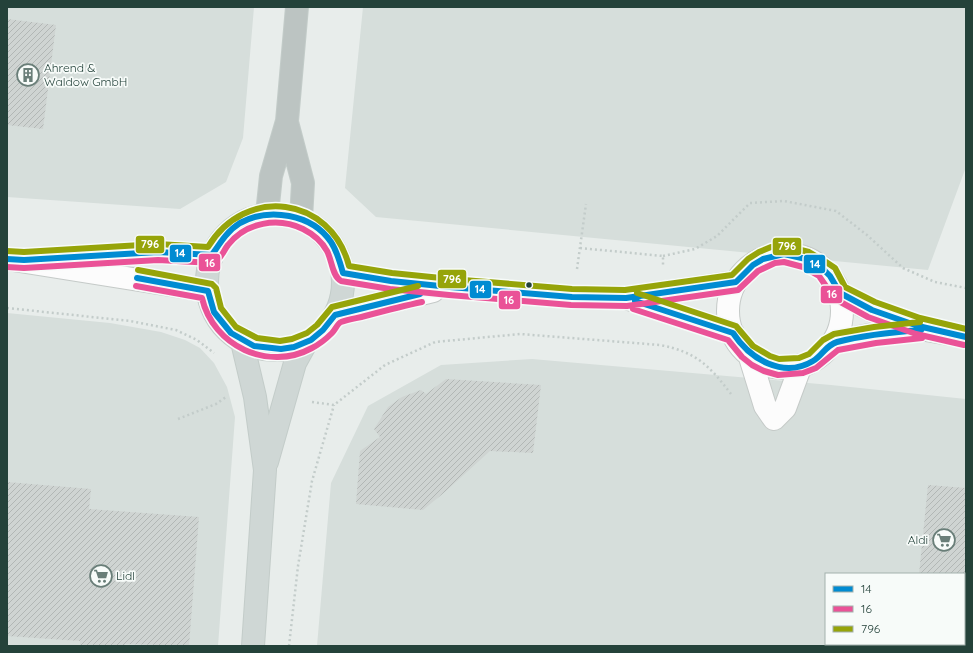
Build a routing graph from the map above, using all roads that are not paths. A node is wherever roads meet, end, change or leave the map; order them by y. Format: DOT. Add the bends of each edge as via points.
graph roads {
  1 [pos="297,7"];
  2 [pos="286,121"];
  3 [pos="267,214"];
  4 [pos="301,219"];
  5 [pos="212,255"];
  6 [pos="15,260"];
  7 [pos="343,272"];
  8 [pos="736,282"];
  9 [pos="450,287"];
  10 [pos="208,291"];
  11 [pos="840,294"];
  12 [pos="626,298"];
  13 [pos="335,315"];
  14 [pos="926,330"];
  15 [pos="733,333"];
  16 [pos="966,337"];
  17 [pos="242,342"];
  18 [pos="306,343"];
  19 [pos="832,343"];
  20 [pos="749,354"];
  21 [pos="801,366"];
  22 [pos="265,470"];
  23 [pos="253,646"];
  1 -- 2 [label="highway"];
  2 -- 3 [label="highway" via="271,176"];
  2 -- 4 [label="highway" via="303,183"];
  3 -- 4 [label="main road" via="284,214"];
  3 -- 5 [label="main road" via="253,217 229,232"];
  4 -- 7 [label="main road" via="317,228 329,240 338,255"];
  5 -- 6 [label="street" via="158,252"];
  5 -- 10 [label="main road"];
  6 -- 10 [label="street"];
  7 -- 9 [label="street" via="391,281"];
  7 -- 13 [label="main road" via="344,287"];
  8 -- 11 [label="street" via="758,260 773,255 790,254 807,258 828,273"];
  8 -- 12 [label="street"];
  8 -- 15 [label="street" via="729,302 729,323"];
  9 -- 12 [label="street" via="572,297"];
  9 -- 13 [label="street"];
  10 -- 17 [label="main road" via="214,312 226,329"];
  11 -- 14 [label="street" via="873,311"];
  11 -- 19 [label="street" via="841,320"];
  12 -- 15 [label="street"];
  13 -- 18 [label="main road" via="328,326"];
  14 -- 16 [label="street"];
  14 -- 19 [label="street" via="869,335"];
  15 -- 20 [label="street"];
  17 -- 18 [label="main road" via="263,349 285,349"];
  17 -- 22 [label="main road" via="255,397"];
  18 -- 22 [label="main road" via="295,363"];
  19 -- 21 [label="street" via="813,360"];
  20 -- 21 [label="street" via="765,364 783,368"];
  20 -- 21 [label="street" via="765,406 774,419 785,408"];
  22 -- 23 [label="main road"];
}
